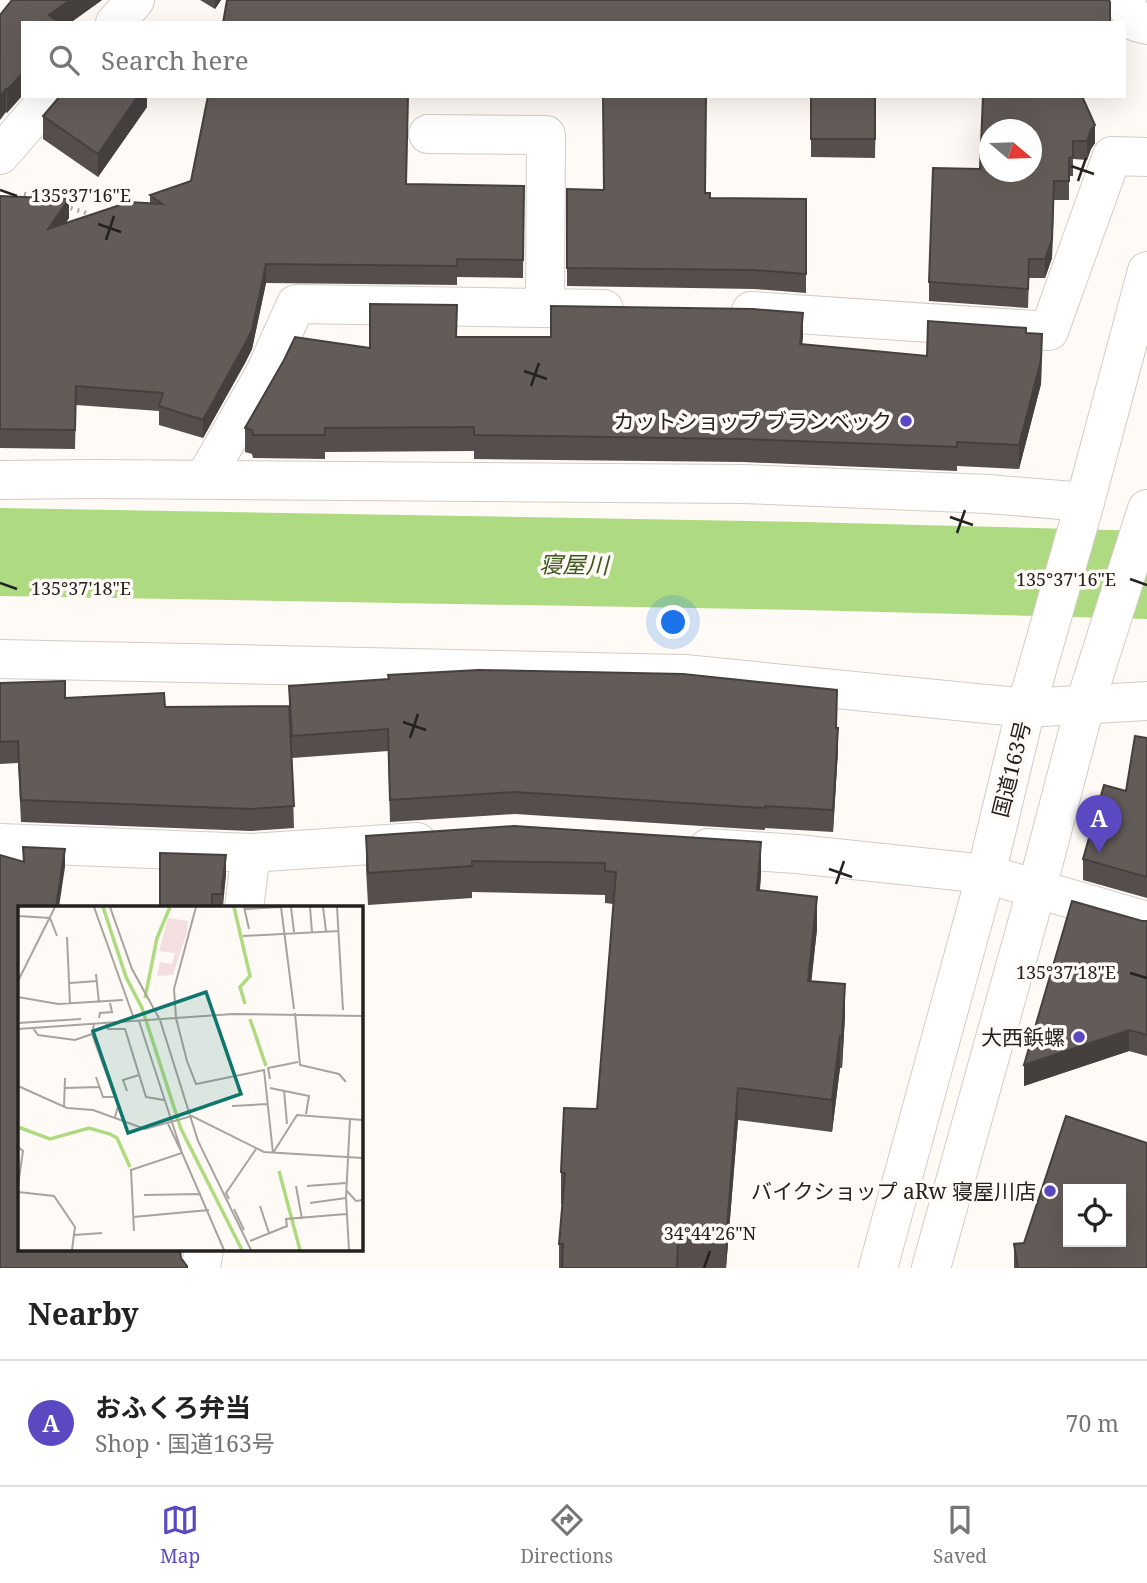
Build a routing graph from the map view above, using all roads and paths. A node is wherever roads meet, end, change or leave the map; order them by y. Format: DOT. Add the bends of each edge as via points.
graph roads {
  1 [pos="135,0"];
  2 [pos="1123,0"];
  3 [pos="118,21"];
  4 [pos="1147,25"];
  5 [pos="50,98"];
  6 [pos="428,134"];
  7 [pos="1147,157"];
  8 [pos="6,172"];
  9 [pos="49,201"];
  10 [pos="62,205"];
  11 [pos="92,220"];
  12 [pos="1147,271"];
  13 [pos="545,308"];
  14 [pos="642,310"];
  15 [pos="712,311"];
  16 [pos="0,480"];
  17 [pos="204,480"];
  18 [pos="1085,502"];
  19 [pos="1147,509"];
  20 [pos="0,659"];
  21 [pos="1087,699"];
  22 [pos="1147,701"];
  23 [pos="1026,708"];
  24 [pos="444,841"];
  25 [pos="0,843"];
  26 [pos="676,846"];
  27 [pos="251,853"];
  28 [pos="986,874"];
  29 [pos="1037,888"];
  30 [pos="244,906"];
  31 [pos="1147,920"];
  32 [pos="204,1250"];
  33 [pos="201,1268"];
  34 [pos="878,1268"];
  35 [pos="931,1268"];
  1 -- 3 [label="main road"];
  2 -- 4 [label="main road" via="1136,22"];
  5 -- 8 [label="main road"];
  6 -- 13 [label="main road" via="546,135"];
  7 -- 15 [label="main road" via="1112,156 1049,331"];
  8 -- 9 [label="path"];
  10 -- 11 [label="path" via="86,213"];
  12 -- 18 [label="main road, 国道163号"];
  13 -- 14 [label="main road"];
  13 -- 17 [label="main road" via="296,304 265,373"];
  16 -- 17 [label="main road"];
  17 -- 18 [label="main road" via="743,484"];
  18 -- 23 [label="main road, 国道163号"];
  19 -- 21 [label="main road"];
  20 -- 23 [label="main road" via="684,674"];
  21 -- 22 [label="main road"];
  21 -- 23 [label="main road"];
  21 -- 29 [label="main road"];
  23 -- 28 [label="main road, 国道163号"];
  24 -- 27 [label="main road"];
  25 -- 27 [label="main road"];
  26 -- 28 [label="main road"];
  27 -- 30 [label="main road"];
  28 -- 29 [label="main road"];
  28 -- 34 [label="main road, 国道163号"];
  29 -- 31 [label="main road"];
  29 -- 35 [label="main road"];
  32 -- 33 [label="main road"];
}
